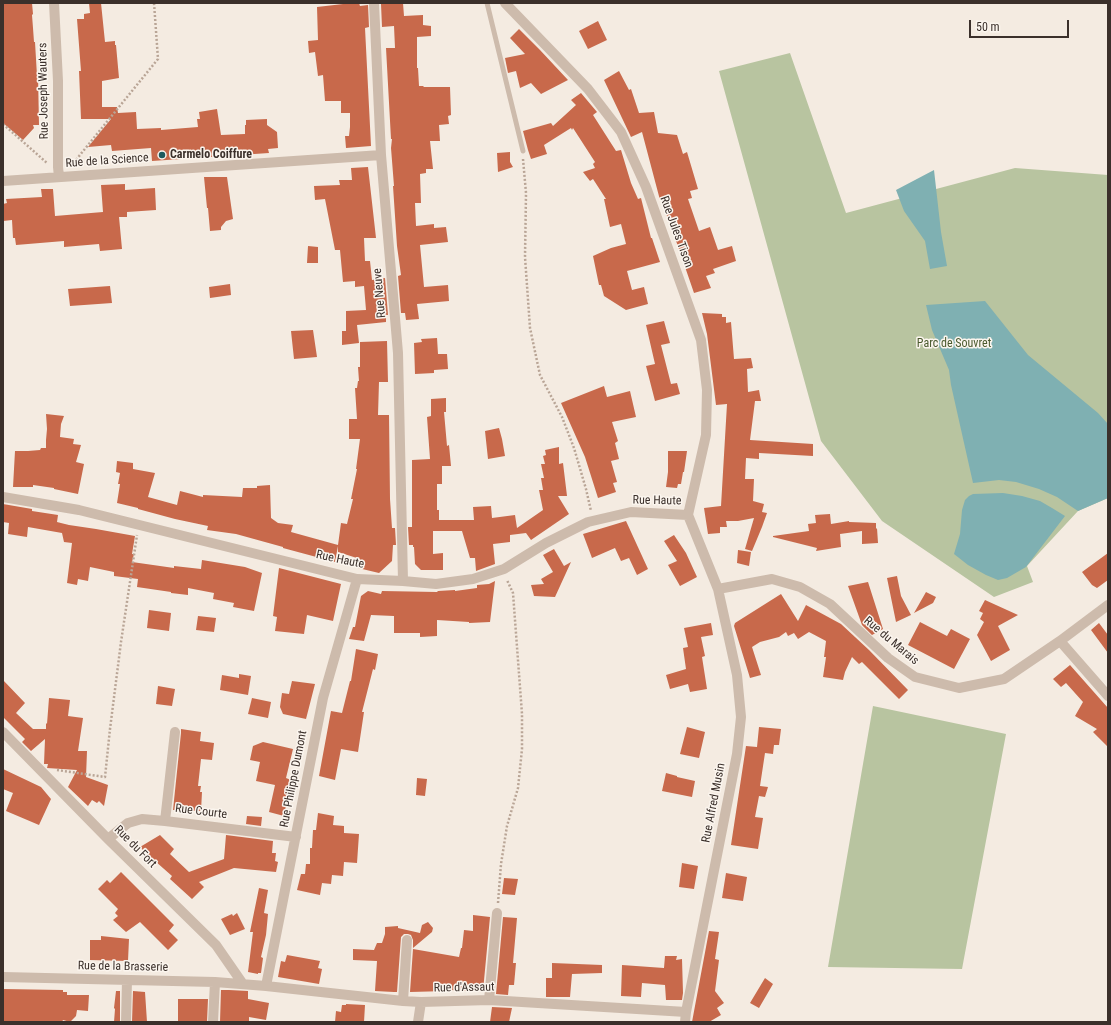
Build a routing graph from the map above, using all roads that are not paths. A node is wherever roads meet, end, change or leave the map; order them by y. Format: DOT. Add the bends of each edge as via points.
graph roads {
  1 [pos="54,3"];
  2 [pos="374,3"];
  3 [pos="487,3"];
  4 [pos="505,3"];
  5 [pos="523,151"];
  6 [pos="381,155"];
  7 [pos="58,172"];
  8 [pos="3,181"];
  9 [pos="3,497"];
  10 [pos="688,515"];
  11 [pos="357,579"];
  12 [pos="403,581"];
  13 [pos="718,589"];
  14 [pos="1108,605"];
  15 [pos="1060,641"];
  16 [pos="1108,696"];
  17 [pos="3,732"];
  18 [pos="175,732"];
  19 [pos="165,821"];
  20 [pos="296,837"];
  21 [pos="108,839"];
  22 [pos="497,913"];
  23 [pos="407,940"];
  24 [pos="3,977"];
  25 [pos="127,980"];
  26 [pos="215,982"];
  27 [pos="243,984"];
  28 [pos="266,986"];
  29 [pos="489,1000"];
  30 [pos="403,1001"];
  31 [pos="421,1002"];
  32 [pos="686,1017"];
  33 [pos="126,1022"];
  34 [pos="213,1022"];
  35 [pos="418,1022"];
  1 -- 7 [label="street, Rue Joseph Wauters" via="58,81"];
  2 -- 6 [label="street, Rue Neuve"];
  3 -- 5 [label="lane"];
  4 -- 10 [label="street, Rue Jules Tison" via="588,89 621,132 646,187 701,340 707,390 706,435"];
  6 -- 7 [label="street, Rue de la Science"];
  6 -- 12 [label="street, Rue Neuve" via="398,353"];
  7 -- 8 [label="street, Rue de la Science"];
  9 -- 11 [label="street, Rue Haute" via="79,510"];
  10 -- 12 [label="street, Rue Haute" via="631,512 588,522 546,543 504,569 473,579 436,584"];
  10 -- 13 [label="street, Rue Alfred Musin"];
  11 -- 12 [label="street, Rue Haute"];
  11 -- 20 [label="street, Rue Philippe Dumont" via="323,698"];
  13 -- 15 [label="street, Rue du Marais" via="772,580 800,587 830,604 888,658 915,677 959,688 1004,679"];
  13 -- 32 [label="street, Rue Alfred Musin" via="737,675 740,717 736,754"];
  14 -- 15 [label="street, Rue du Marais"];
  15 -- 16 [label="street"];
  17 -- 21 [label="street, Rue du Fort"];
  18 -- 19 [label="street"];
  19 -- 20 [label="street, Rue Courte"];
  19 -- 21 [label="street, Rue Courte" via="142,819 128,823"];
  20 -- 28 [label="street, Rue Philippe Dumont"];
  21 -- 27 [label="street, Rue du Fort" via="216,945"];
  22 -- 29 [label="street"];
  23 -- 30 [label="street"];
  24 -- 25 [label="street, Rue de la Brasserie"];
  25 -- 26 [label="street, Rue de la Brasserie"];
  25 -- 33 [label="street"];
  26 -- 27 [label="street, Rue de la Brasserie"];
  26 -- 34 [label="street"];
  27 -- 28 [label="street, Rue d'Assaut"];
  28 -- 30 [label="street, Rue d'Assaut"];
  29 -- 31 [label="street, Rue d'Assaut"];
  29 -- 32 [label="street, Rue d'Assaut"];
  30 -- 31 [label="street, Rue d'Assaut"];
  31 -- 35 [label="street"];
}
